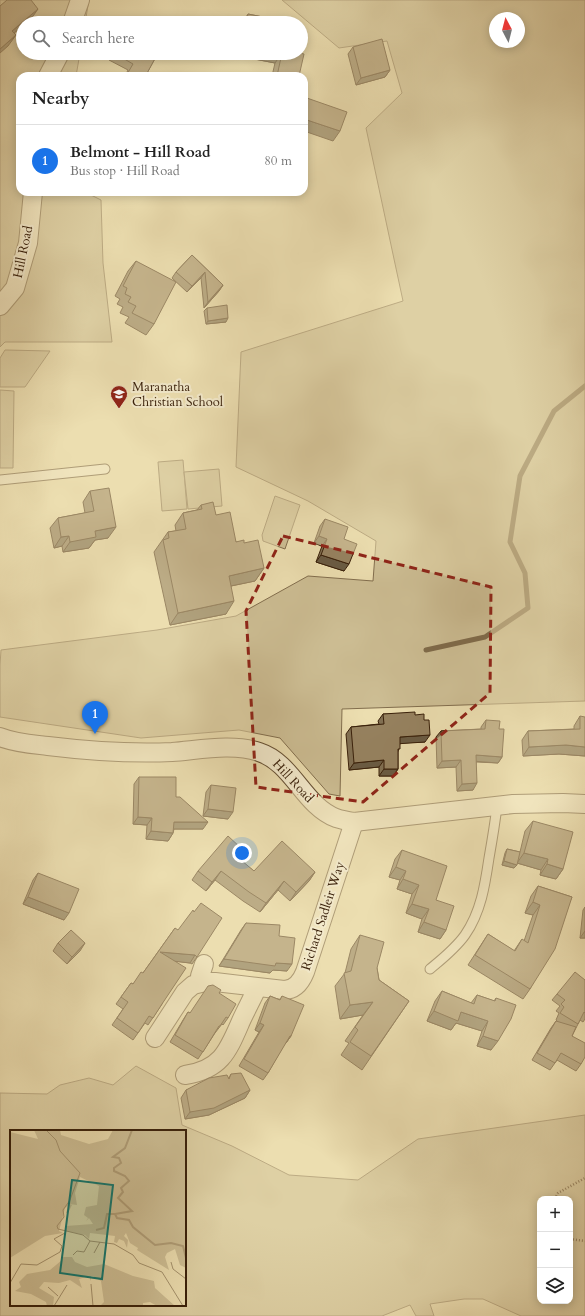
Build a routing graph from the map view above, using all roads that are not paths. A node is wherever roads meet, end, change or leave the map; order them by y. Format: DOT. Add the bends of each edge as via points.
graph roads {
  1 [pos="80,0"];
  2 [pos="74,16"];
  3 [pos="56,60"];
  4 [pos="50,72"];
  5 [pos="33,196"];
  6 [pos="0,306"];
  7 [pos="105,469"];
  8 [pos="0,480"];
  9 [pos="3,743"];
  10 [pos="585,804"];
  11 [pos="498,806"];
  12 [pos="354,822"];
  13 [pos="204,964"];
  14 [pos="430,969"];
  15 [pos="201,982"];
  16 [pos="257,988"];
  17 [pos="155,1038"];
  18 [pos="185,1074"];
  1 -- 2 [label="street"];
  3 -- 4 [label="street"];
  5 -- 6 [label="street, Hill Road" via="28,243 15,288"];
  7 -- 8 [label="lane"];
  9 -- 12 [label="street, Hill Road" via="103,752 251,749 266,754 278,762 320,809 337,818"];
  10 -- 11 [label="street, Hill Road" via="538,803"];
  11 -- 12 [label="street, Hill Road"];
  11 -- 14 [label="lane" via="479,909 464,936"];
  12 -- 16 [label="street, Richard Sadleir Way" via="303,976 288,990"];
  13 -- 15 [label="street"];
  15 -- 16 [label="street, Richard Sadleir Way"];
  15 -- 17 [label="street" via="185,992"];
  16 -- 18 [label="street" via="222,1058 203,1071"];
}
